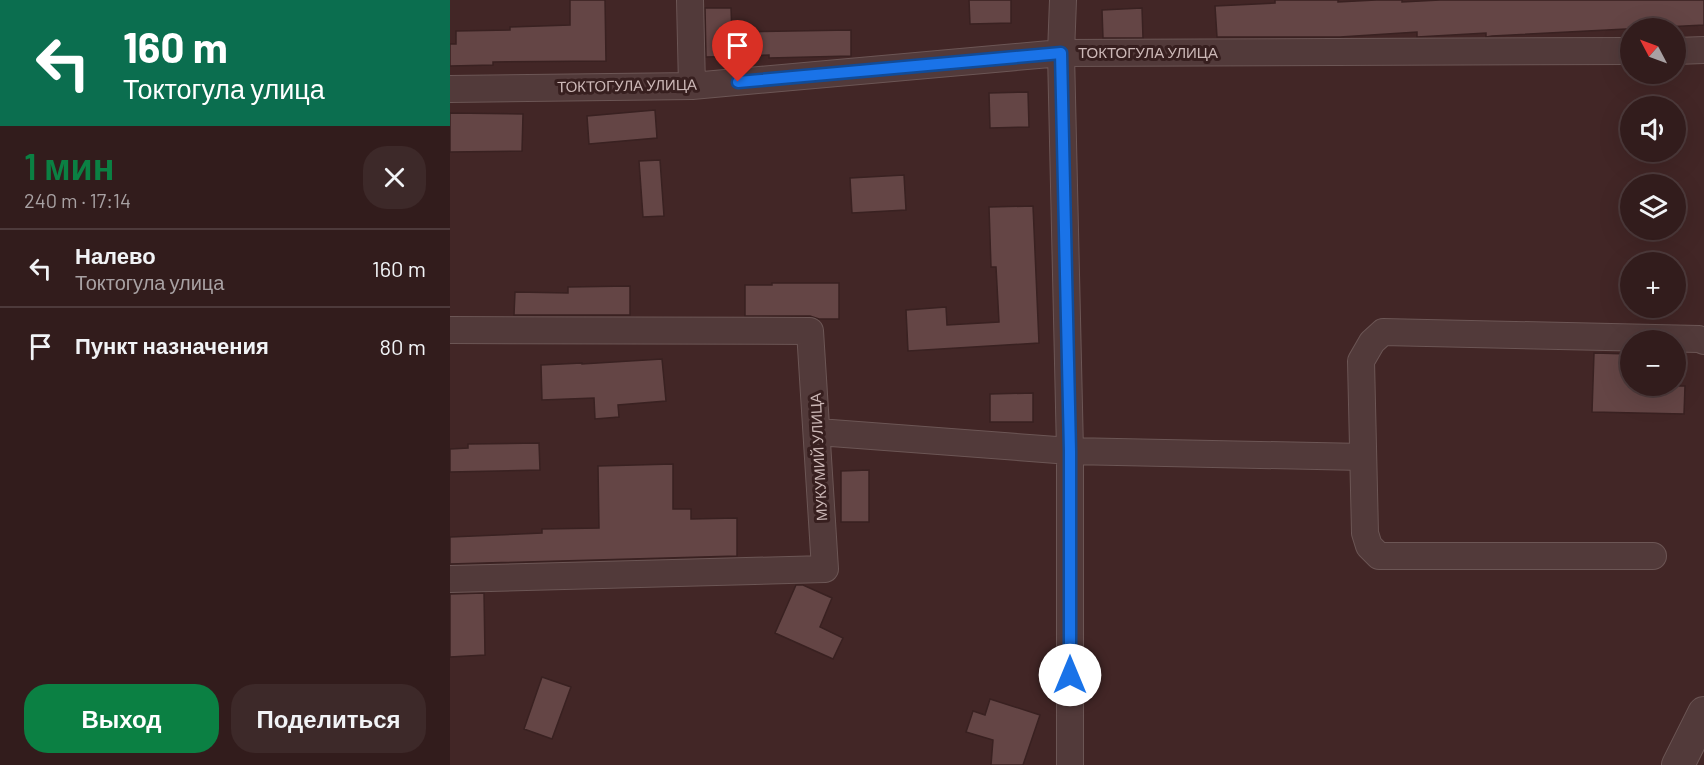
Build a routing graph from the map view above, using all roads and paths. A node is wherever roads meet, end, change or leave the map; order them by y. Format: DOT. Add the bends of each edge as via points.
graph roads {
  1 [pos="690,0"];
  2 [pos="1064,0"];
  3 [pos="1704,50"];
  4 [pos="1620,51"];
  5 [pos="1686,51"];
  6 [pos="1061,53"];
  7 [pos="692,86"];
  8 [pos="450,89"];
  9 [pos="450,330"];
  10 [pos="1704,341"];
  11 [pos="818,432"];
  12 [pos="1070,451"];
  13 [pos="1363,457"];
  14 [pos="1653,556"];
  15 [pos="450,579"];
  16 [pos="1704,713"];
  17 [pos="1070,765"];
  18 [pos="1678,765"];
  1 -- 7 [label="street"];
  2 -- 6 [label="street"];
  3 -- 5 [label="street"];
  4 -- 6 [label="street, ТОКТОГУЛА УЛИЦА"];
  6 -- 7 [label="street, ТОКТОГУЛА УЛИЦА"];
  6 -- 12 [label="street"];
  7 -- 8 [label="street, ТОКТОГУЛА УЛИЦА"];
  9 -- 11 [label="street, МУКУМИЙ УЛИЦА" via="810,331"];
  10 -- 13 [label="street" via="1383,332 1361,361"];
  11 -- 12 [label="street"];
  11 -- 15 [label="street, МУКУМИЙ УЛИЦА" via="825,569"];
  12 -- 13 [label="street"];
  12 -- 17 [label="street"];
  13 -- 14 [label="street" via="1365,533 1369,546 1379,556"];
  16 -- 18 [label="street"];
}
